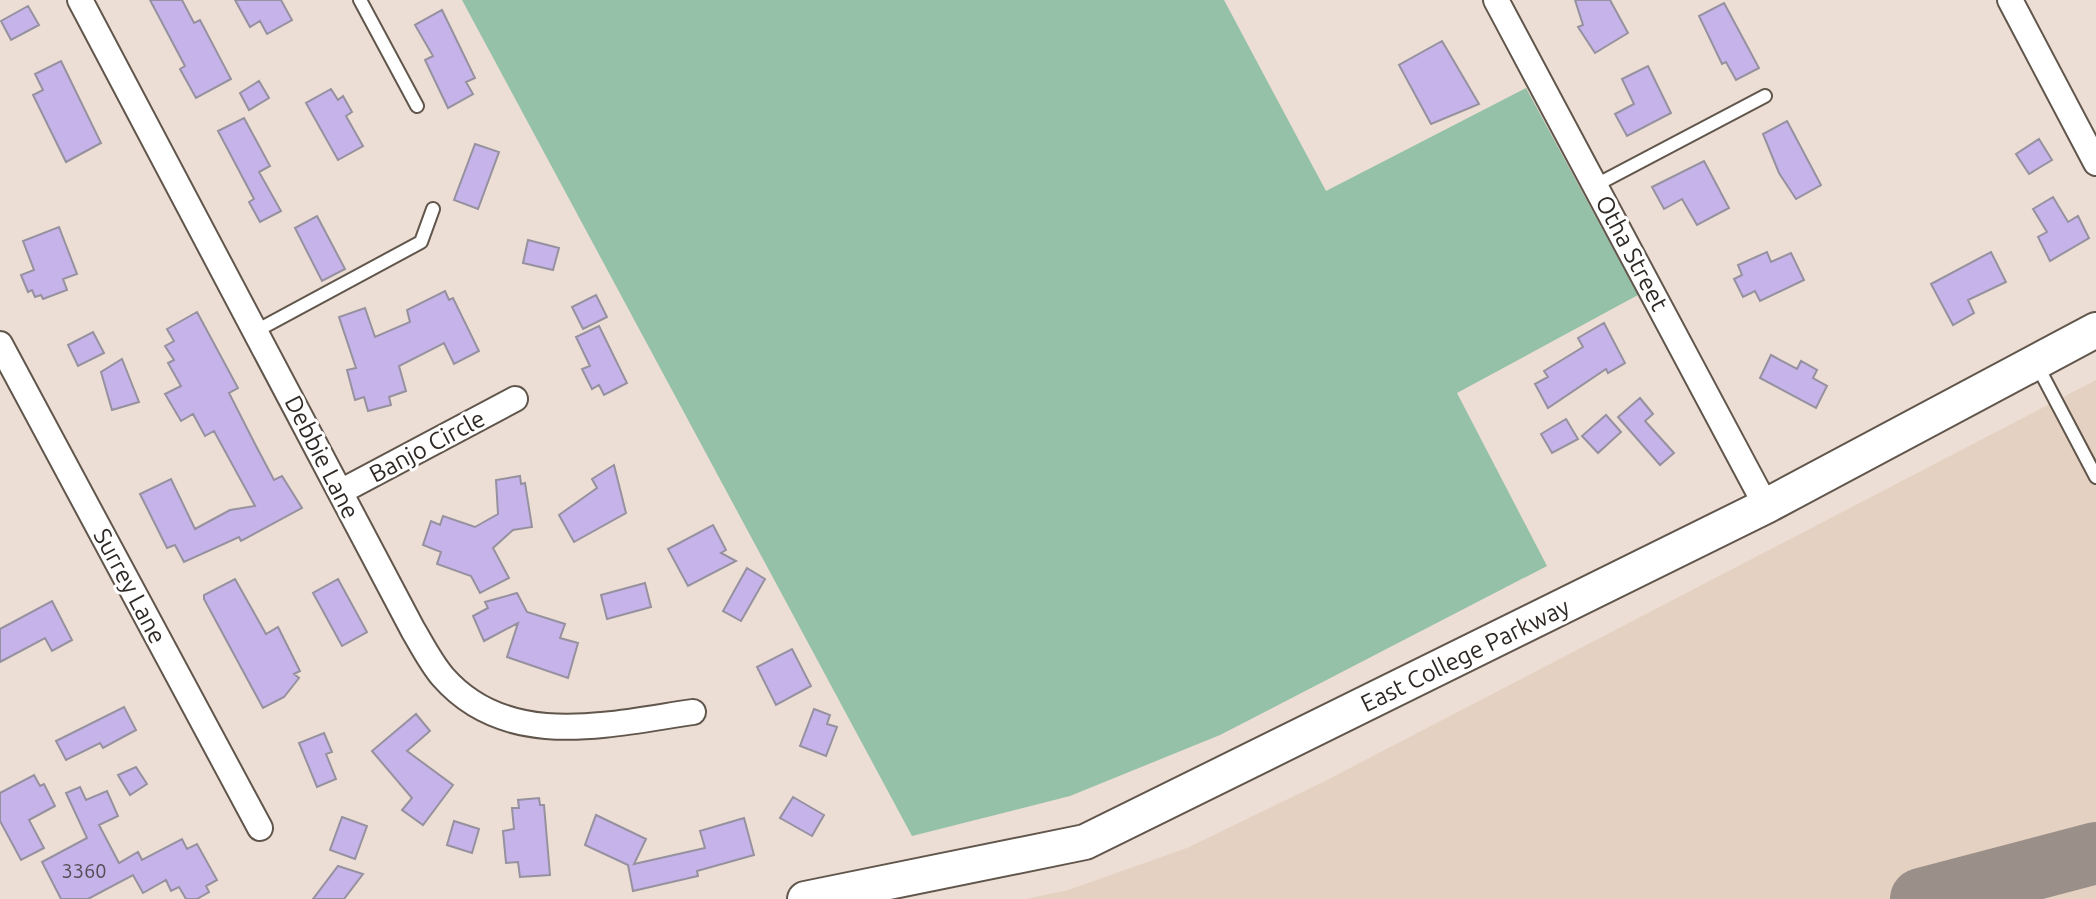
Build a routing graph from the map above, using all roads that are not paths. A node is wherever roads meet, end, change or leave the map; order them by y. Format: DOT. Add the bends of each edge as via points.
graph roads {
  1 [pos="80,0"];
  2 [pos="360,0"];
  3 [pos="1496,0"];
  4 [pos="2010,0"];
  5 [pos="1765,96"];
  6 [pos="417,106"];
  7 [pos="2096,163"];
  8 [pos="1596,185"];
  9 [pos="433,209"];
  10 [pos="2096,330"];
  11 [pos="256,331"];
  12 [pos="0,344"];
  13 [pos="2035,362"];
  14 [pos="515,399"];
  15 [pos="2096,477"];
  16 [pos="340,492"];
  17 [pos="1766,506"];
  18 [pos="693,712"];
  19 [pos="260,828"];
  20 [pos="805,899"];
  1 -- 11 [label="street, Debbie Lane"];
  2 -- 6 [label="lane"];
  3 -- 8 [label="street, Otha Street"];
  4 -- 7 [label="street"];
  5 -- 8 [label="lane"];
  8 -- 17 [label="street, Otha Street"];
  9 -- 11 [label="lane" via="421,242"];
  10 -- 13 [label="main road, East College Parkway"];
  11 -- 16 [label="street, Debbie Lane"];
  12 -- 19 [label="street, Surrey Lane"];
  13 -- 15 [label="lane"];
  13 -- 17 [label="main road, East College Parkway"];
  14 -- 16 [label="street, Banjo Circle"];
  16 -- 18 [label="street, Debbie Lane" via="413,630 442,676 468,699 506,720 555,729"];
  17 -- 20 [label="main road, East College Parkway" via="1085,842"];
}
